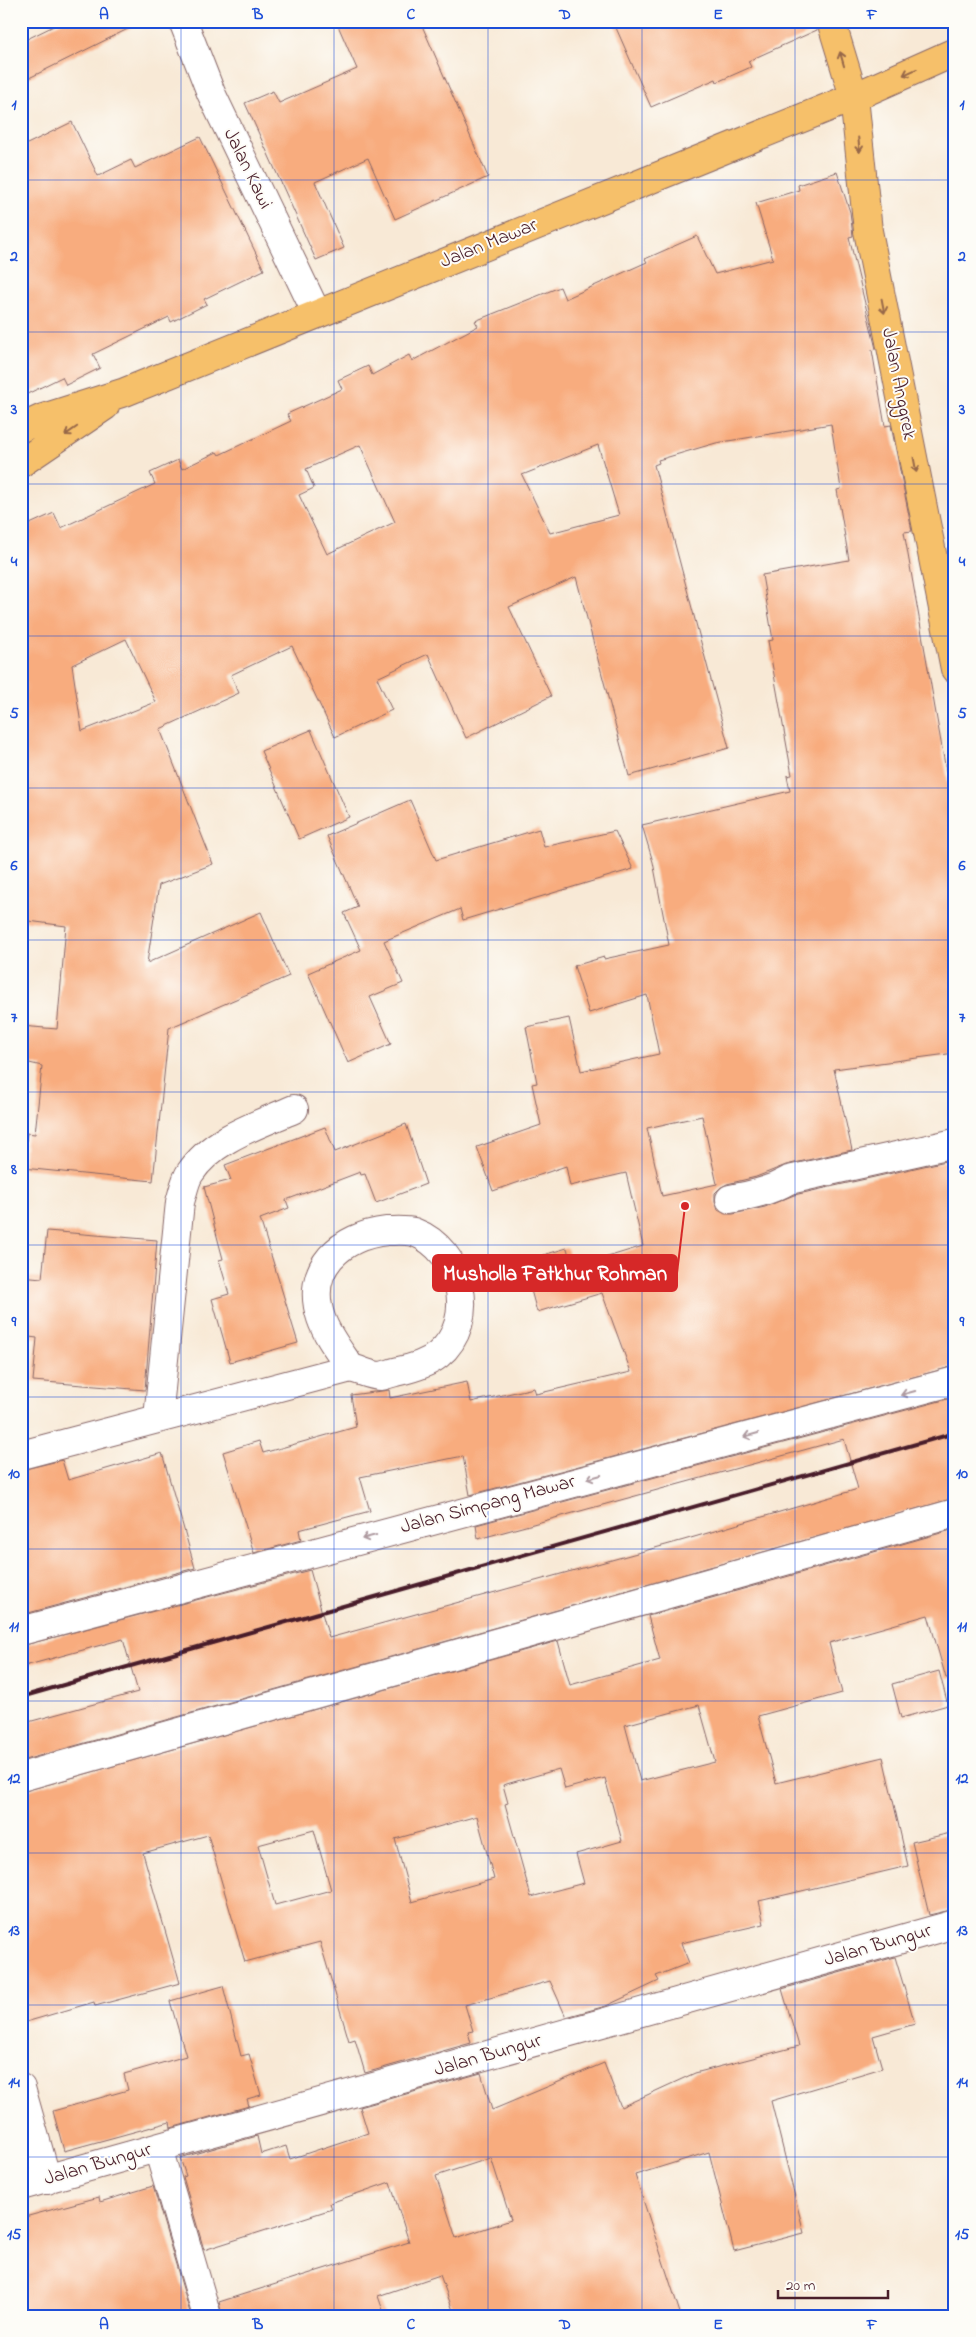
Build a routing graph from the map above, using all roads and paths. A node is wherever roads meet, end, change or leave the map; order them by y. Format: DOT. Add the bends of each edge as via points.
graph roads {
  1 [pos="183,21"];
  2 [pos="831,21"];
  3 [pos="955,52"];
  4 [pos="854,97"];
  5 [pos="317,314"];
  6 [pos="125,392"];
  7 [pos="21,428"];
  8 [pos="21,463"];
  9 [pos="955,669"];
  10 [pos="294,1109"];
  11 [pos="955,1143"];
  12 [pos="730,1199"];
  13 [pos="351,1368"];
  14 [pos="955,1381"];
  15 [pos="158,1418"];
  16 [pos="21,1455"];
  17 [pos="955,1513"];
  18 [pos="21,1630"];
  19 [pos="21,1777"];
  20 [pos="955,1924"];
  21 [pos="21,2088"];
  22 [pos="158,2148"];
  23 [pos="34,2183"];
  24 [pos="207,2316"];
  1 -- 5 [label="street, Jalan Kawi" via="211,93"];
  4 -- 2 [label="main road, Jalan Anggrek, one-way"];
  3 -- 4 [label="main road, Jalan Mawar, one-way"];
  4 -- 5 [label="main road, Jalan Mawar"];
  4 -- 9 [label="main road, Jalan Anggrek, one-way" via="868,231"];
  5 -- 6 [label="main road, Jalan Mawar"];
  6 -- 7 [label="main road, Jalan Mawar"];
  6 -- 8 [label="main road, Jalan Mawar, one-way"];
  10 -- 15 [label="street" via="228,1138 205,1155 189,1174 180,1202"];
  11 -- 12 [label="street" via="789,1180 776,1188"];
  13 -- 13 [label="street" via="320,1317 318,1292 321,1268 347,1243 370,1233 413,1232 436,1245 451,1263 460,1283 461,1317 453,1339 438,1356 418,1366 380,1376"];
  13 -- 15 [label="street"];
  14 -- 18 [label="street, Jalan Simpang Mawar, one-way"];
  15 -- 16 [label="street"];
  17 -- 19 [label="street"];
  20 -- 22 [label="street, Jalan Bungur"];
  21 -- 23 [label="street"];
  22 -- 23 [label="street, Jalan Bungur"];
  22 -- 24 [label="street"];
}
